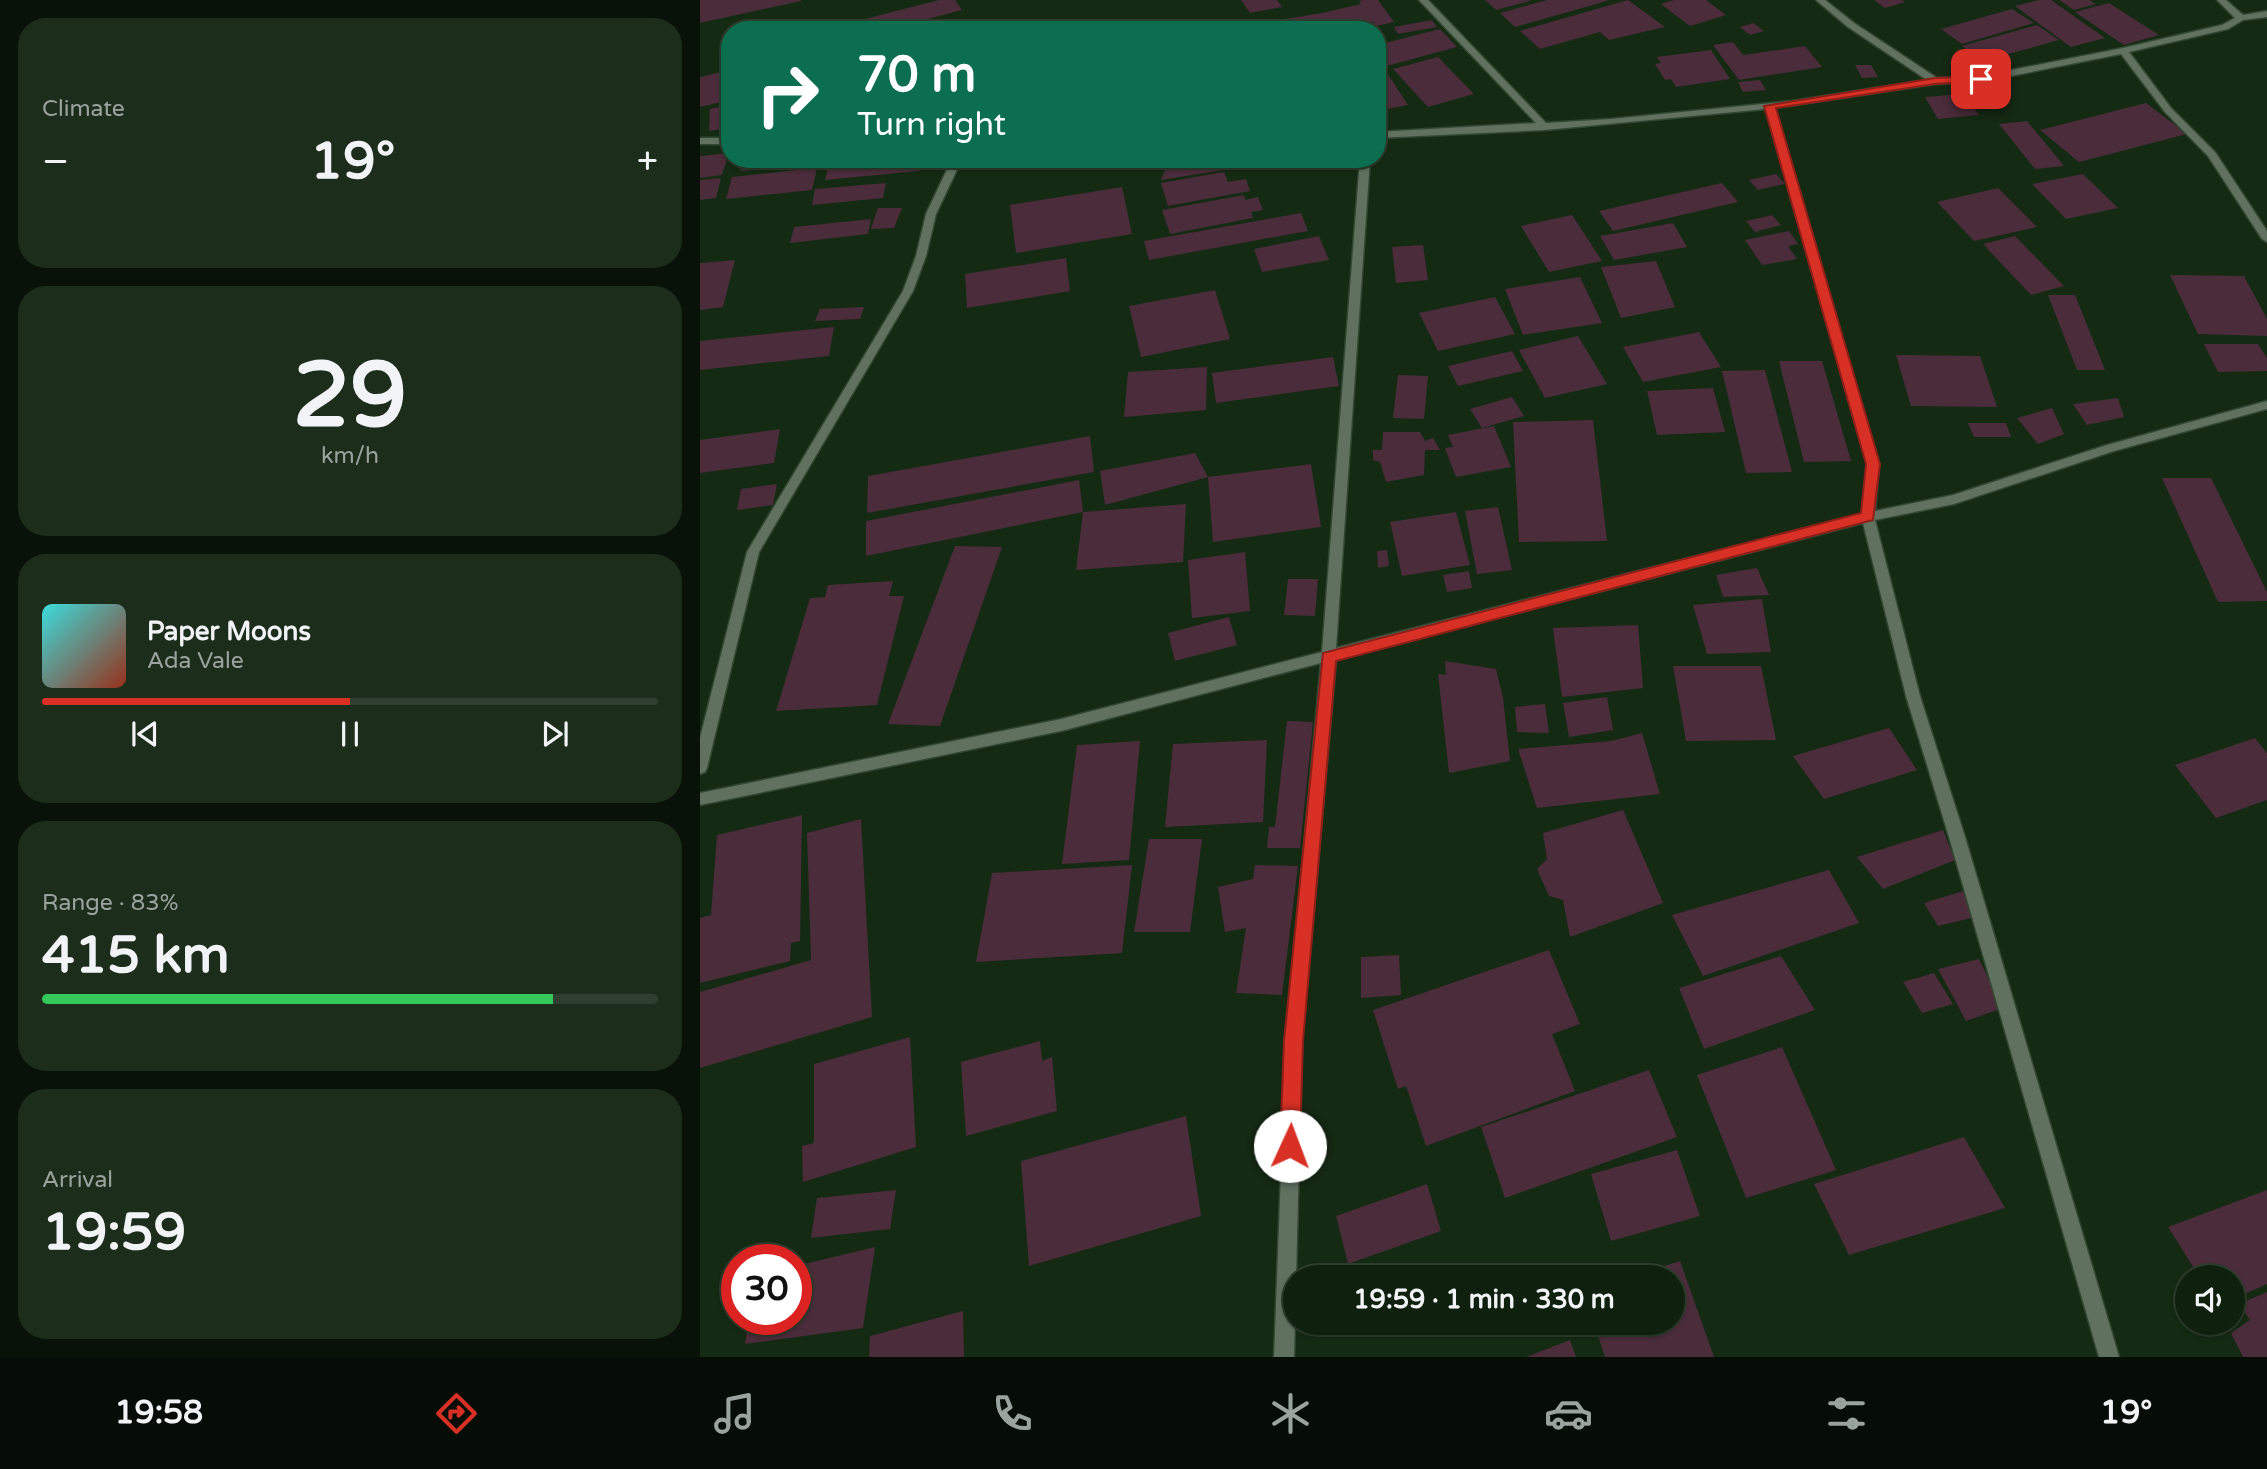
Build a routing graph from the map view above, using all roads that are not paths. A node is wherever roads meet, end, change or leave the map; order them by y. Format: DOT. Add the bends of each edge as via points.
graph roads {
  1 [pos="1423,0"];
  2 [pos="1820,0"];
  3 [pos="2221,0"];
  4 [pos="2267,14"];
  5 [pos="2241,18"];
  6 [pos="2123,51"];
  7 [pos="1935,81"];
  8 [pos="1770,106"];
  9 [pos="1545,127"];
  10 [pos="1386,135"];
  11 [pos="700,141"];
  12 [pos="721,141"];
  13 [pos="953,168"];
  14 [pos="1364,168"];
  15 [pos="2267,239"];
  16 [pos="2267,405"];
  17 [pos="1868,517"];
  18 [pos="1329,657"];
  19 [pos="700,768"];
  20 [pos="700,799"];
  21 [pos="1284,1357"];
  22 [pos="2109,1357"];
  1 -- 9 [label="street"];
  2 -- 7 [label="street"];
  3 -- 5 [label="street"];
  4 -- 5 [label="street"];
  5 -- 6 [label="street" via="2225,27"];
  6 -- 7 [label="street" via="1981,79"];
  6 -- 15 [label="street" via="2168,110 2212,154"];
  7 -- 8 [label="street"];
  8 -- 9 [label="street"];
  8 -- 17 [label="street" via="1873,464"];
  9 -- 10 [label="street"];
  11 -- 12 [label="street"];
  13 -- 19 [label="street" via="932,214 908,290 753,552"];
  14 -- 18 [label="street"];
  16 -- 17 [label="street" via="2111,448 1954,499"];
  17 -- 18 [label="street"];
  17 -- 22 [label="street" via="1913,696"];
  18 -- 20 [label="street" via="1061,725"];
  18 -- 21 [label="street" via="1293,1041"];
}
